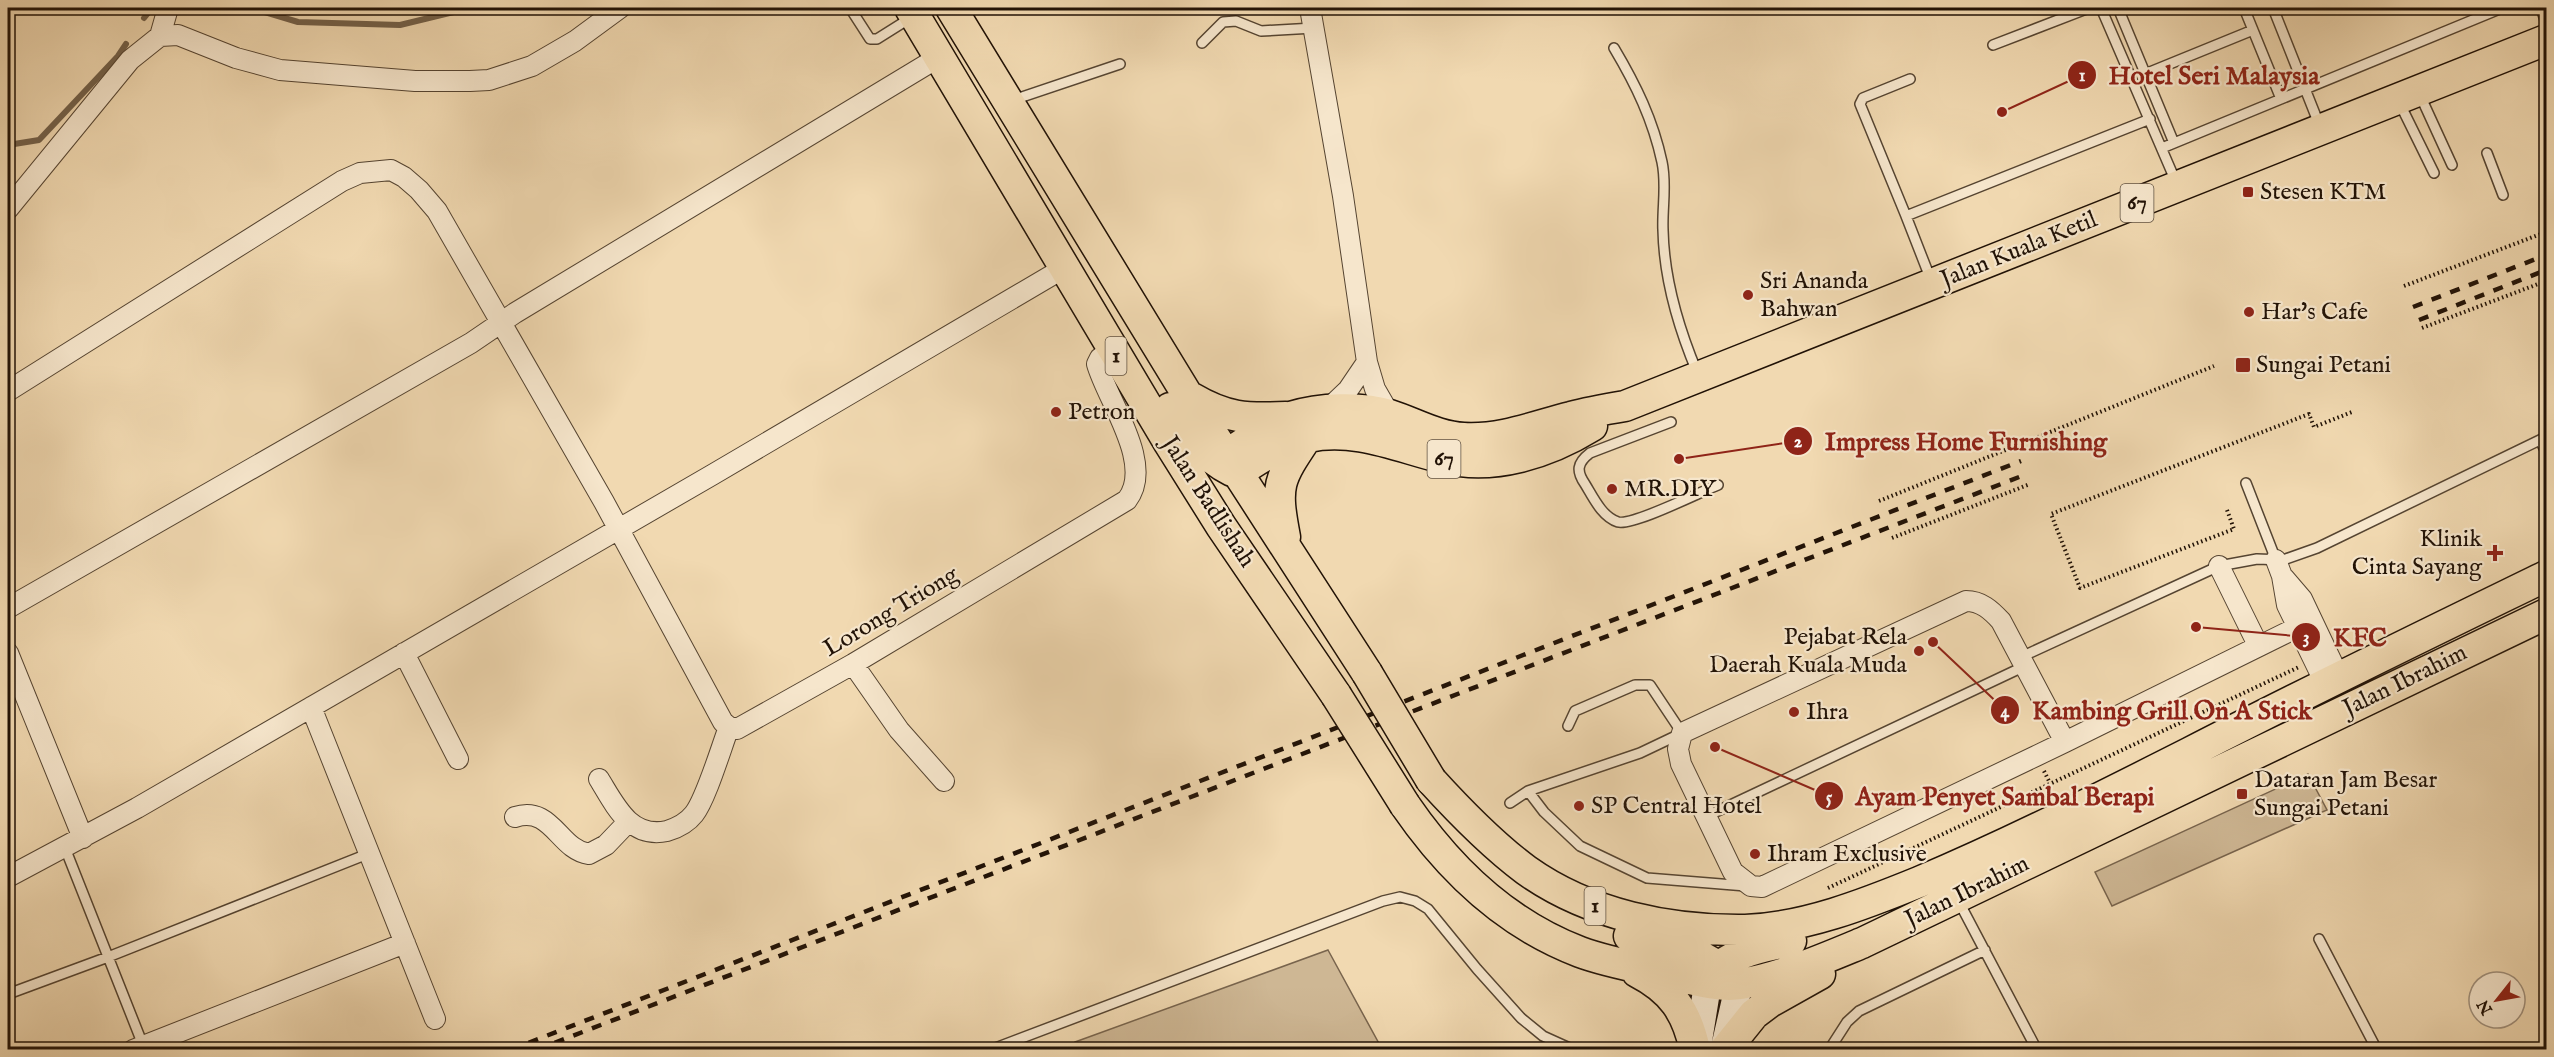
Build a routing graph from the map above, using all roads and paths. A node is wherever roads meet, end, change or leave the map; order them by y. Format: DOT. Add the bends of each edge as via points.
graph roads {
  1 [pos="168,8"];
  2 [pos="620,8"];
  3 [pos="850,8"];
  4 [pos="951,8"];
  5 [pos="1310,8"];
  6 [pos="2089,8"];
  7 [pos="2101,8"];
  8 [pos="2118,8"];
  9 [pos="2244,8"];
  10 [pos="2273,8"];
  11 [pos="2502,8"];
  12 [pos="2541,8"];
  13 [pos="912,11"];
  14 [pos="2547,23"];
  15 [pos="1314,28"];
  16 [pos="2253,30"];
  17 [pos="160,36"];
  18 [pos="2547,40"];
  19 [pos="1202,42"];
  20 [pos="1993,45"];
  21 [pos="1614,48"];
  22 [pos="939,57"];
  23 [pos="1120,64"];
  24 [pos="2145,74"];
  25 [pos="1910,79"];
  26 [pos="2306,89"];
  27 [pos="2408,95"];
  28 [pos="2281,99"];
  29 [pos="1008,101"];
  30 [pos="2150,119"];
  31 [pos="2321,129"];
  32 [pos="2174,143"];
  33 [pos="2162,148"];
  34 [pos="2487,153"];
  35 [pos="2452,165"];
  36 [pos="2434,172"];
  37 [pos="2178,187"];
  38 [pos="2503,195"];
  39 [pos="8,209"];
  40 [pos="1906,216"];
  41 [pos="2547,232"];
  42 [pos="1064,268"];
  43 [pos="2547,281"];
  44 [pos="1933,285"];
  45 [pos="2404,286"];
  46 [pos="1086,306"];
  47 [pos="501,322"];
  48 [pos="2422,328"];
  49 [pos="1112,350"];
  50 [pos="1366,362"];
  51 [pos="2214,366"];
  52 [pos="1699,377"];
  53 [pos="8,391"];
  54 [pos="1188,396"];
  55 [pos="1625,406"];
  56 [pos="1327,410"];
  57 [pos="2352,412"];
  58 [pos="1390,415"];
  59 [pos="1671,422"];
  60 [pos="1298,427"];
  61 [pos="2543,438"];
  62 [pos="1584,443"];
  63 [pos="2547,452"];
  64 [pos="1230,464"];
  65 [pos="2246,483"];
  66 [pos="1718,484"];
  67 [pos="2030,484"];
  68 [pos="1879,501"];
  69 [pos="2227,510"];
  70 [pos="618,529"];
  71 [pos="1892,538"];
  72 [pos="1287,551"];
  73 [pos="2219,566"];
  74 [pos="2279,568"];
  75 [pos="2547,576"];
  76 [pos="8,608"];
  77 [pos="2547,614"];
  78 [pos="2298,627"];
  79 [pos="2258,645"];
  80 [pos="8,653"];
  81 [pos="404,653"];
  82 [pos="2023,662"];
  83 [pos="852,664"];
  84 [pos="2326,673"];
  85 [pos="1333,689"];
  86 [pos="311,707"];
  87 [pos="1568,726"];
  88 [pos="729,727"];
  89 [pos="1682,734"];
  90 [pos="2065,742"];
  91 [pos="458,759"];
  92 [pos="599,779"];
  93 [pos="1431,780"];
  94 [pos="944,781"];
  95 [pos="1528,791"];
  96 [pos="1510,803"];
  97 [pos="1405,805"];
  98 [pos="515,817"];
  99 [pos="1705,817"];
  100 [pos="628,822"];
  101 [pos="83,838"];
  102 [pos="65,848"];
  103 [pos="370,853"];
  104 [pos="1527,870"];
  105 [pos="8,877"];
  106 [pos="1751,886"];
  107 [pos="1825,890"];
  108 [pos="1886,895"];
  109 [pos="1957,897"];
  110 [pos="2319,939"];
  111 [pos="405,943"];
  112 [pos="1862,943"];
  113 [pos="1985,950"];
  114 [pos="108,957"];
  115 [pos="1623,964"];
  116 [pos="1722,978"];
  117 [pos="8,994"];
  118 [pos="435,1019"];
  119 [pos="138,1048"];
  120 [pos="995,1048"];
  121 [pos="1574,1050"];
  122 [pos="1696,1050"];
  123 [pos="1724,1050"];
  124 [pos="1829,1050"];
  125 [pos="2037,1050"];
  126 [pos="2377,1050"];
  1 -- 17 [label="street"];
  2 -- 17 [label="street" via="532,66 489,80 415,81 280,70 178,35"];
  3 -- 13 [label="lane" via="870,39 876,39"];
  4 -- 29 [label="main road, Jalan Badlishah / 1"];
  5 -- 15 [label="street"];
  6 -- 20 [label="lane"];
  7 -- 30 [label="lane"];
  8 -- 24 [label="lane"];
  9 -- 16 [label="lane"];
  10 -- 26 [label="lane"];
  11 -- 26 [label="lane"];
  12 -- 14 [label="lane"];
  13 -- 22 [label="main road, Jalan Badlishah / 1"];
  15 -- 19 [label="lane" via="1261,31 1236,21 1223,22"];
  15 -- 50 [label="street"];
  16 -- 24 [label="lane"];
  16 -- 28 [label="lane"];
  17 -- 39 [label="street" via="130,60"];
  18 -- 27 [label="main road, Jalan Kuala Ketil / 67"];
  21 -- 52 [label="lane" via="1636,85 1653,126 1665,193 1666,258 1686,345"];
  22 -- 42 [label="main road, Jalan Badlishah / 1"];
  22 -- 47 [label="street"];
  23 -- 29 [label="lane"];
  24 -- 32 [label="lane"];
  25 -- 40 [label="lane" via="1863,98 1860,104"];
  26 -- 28 [label="lane"];
  26 -- 31 [label="lane"];
  27 -- 31 [label="main road, Jalan Kuala Ketil / 67"];
  27 -- 35 [label="lane"];
  27 -- 36 [label="lane"];
  28 -- 32 [label="lane"];
  29 -- 54 [label="main road, Jalan Badlishah / 1"];
  30 -- 33 [label="lane"];
  30 -- 40 [label="lane"];
  31 -- 37 [label="main road, Jalan Kuala Ketil / 67"];
  32 -- 33 [label="lane"];
  33 -- 37 [label="lane"];
  34 -- 38 [label="lane"];
  37 -- 44 [label="main road, Jalan Kuala Ketil / 67"];
  40 -- 44 [label="lane"];
  41 -- 45 [label="path"];
  42 -- 46 [label="main road, Jalan Badlishah / 1"];
  42 -- 70 [label="street"];
  43 -- 48 [label="path"];
  44 -- 52 [label="main road, Jalan Kuala Ketil / 67"];
  46 -- 49 [label="main road, Jalan Badlishah / 1"];
  46 -- 64 [label="main road" via="1107,317 1119,331 1190,438 1211,460"];
  47 -- 53 [label="street" via="431,204 404,177 391,170 376,170 342,181"];
  47 -- 70 [label="street"];
  47 -- 76 [label="street" via="471,343"];
  49 -- 83 [label="street, Lorong Triong" via="1097,364 1124,428 1137,472 1127,500"];
  49 -- 85 [label="main road, Jalan Badlishah / 1" via="1221,526"];
  50 -- 56 [label="street" via="1348,390"];
  50 -- 58 [label="street"];
  51 -- 68 [label="path"];
  52 -- 55 [label="main road, Jalan Kuala Ketil / 67"];
  54 -- 60 [label="main road" via="1212,410 1241,419"];
  54 -- 64 [label="main road, Jalan Badlishah / 1"];
  55 -- 58 [label="main road, Jalan Kuala Ketil / 67" via="1489,438 1437,433"];
  55 -- 62 [label="main road, Jalan Kuala Ketil / 67"];
  56 -- 58 [label="main road, Jalan Kuala Ketil / 67"];
  56 -- 60 [label="main road, Jalan Kuala Ketil / 67"];
  57 -- 69 [label="path" via="2314,427 2309,414 2051,514 2080,588 2234,529"];
  59 -- 62 [label="lane"];
  60 -- 62 [label="main road, Jalan Kuala Ketil / 67" via="1377,439 1444,459 1491,463"];
  60 -- 64 [label="main road, Jalan Kuala Ketil / 67" via="1284,445"];
  60 -- 72 [label="main road" via="1279,489"];
  61 -- 63 [label="lane"];
  61 -- 74 [label="lane" via="2317,548 2283,560"];
  62 -- 66 [label="lane" via="1579,476 1604,514 1619,522 1637,519"];
  64 -- 72 [label="main road, Jalan Badlishah / 1"];
  64 -- 85 [label="main road" via="1225,482 1230,501 1321,646 1330,666"];
  65 -- 74 [label="lane"];
  67 -- 71 [label="path"];
  70 -- 81 [label="street"];
  70 -- 88 [label="street"];
  72 -- 93 [label="main road, Jalan Badlishah / 1, bridge"];
  73 -- 74 [label="lane" via="2257,559"];
  73 -- 79 [label="street"];
  73 -- 82 [label="lane"];
  74 -- 78 [label="street" via="2288,606"];
  74 -- 84 [label="street" via="2302,599"];
  75 -- 84 [label="main road, Jalan Ibrahim / 1"];
  77 -- 109 [label="main road, Jalan Ibrahim / 1"];
  78 -- 79 [label="street"];
  78 -- 84 [label="street"];
  79 -- 90 [label="street"];
  80 -- 101 [label="street"];
  81 -- 86 [label="street"];
  81 -- 91 [label="street"];
  82 -- 89 [label="street" via="2001,621 1979,603 1966,601"];
  82 -- 90 [label="street"];
  82 -- 99 [label="lane"];
  83 -- 88 [label="street, Lorong Triong" via="743,728"];
  83 -- 94 [label="street" via="899,730"];
  84 -- 107 [label="path"];
  84 -- 108 [label="main road, Jalan Ibrahim / 1" via="2074,810"];
  85 -- 97 [label="main road, Jalan Badlishah / 1, bridge"];
  86 -- 101 [label="street"];
  86 -- 103 [label="street"];
  87 -- 89 [label="lane" via="1575,711 1635,685 1650,686"];
  88 -- 100 [label="street" via="702,801 688,820 669,830 651,833"];
  89 -- 95 [label="lane" via="1640,753"];
  89 -- 99 [label="street" via="1680,764"];
  90 -- 106 [label="street" via="1776,882"];
  92 -- 100 [label="street"];
  93 -- 104 [label="main road, Jalan Ibrahim / 1" via="1468,820"];
  95 -- 96 [label="lane"];
  95 -- 106 [label="lane" via="1580,846 1647,878"];
  97 -- 115 [label="main road, Jalan Ibrahim / 1" via="1449,863 1509,915 1561,944"];
  98 -- 100 [label="street" via="532,814 576,850 589,854 606,845"];
  99 -- 106 [label="street" via="1733,872"];
  101 -- 102 [label="street"];
  102 -- 105 [label="street"];
  102 -- 114 [label="lane"];
  103 -- 111 [label="street"];
  103 -- 114 [label="lane"];
  104 -- 108 [label="main road, Jalan Ibrahim / 1" via="1575,897 1629,917 1715,929 1747,930 1801,922"];
  104 -- 116 [label="main road" via="1535,887 1572,914 1606,930 1695,953"];
  108 -- 116 [label="main road" via="1859,917 1832,929 1749,951"];
  109 -- 112 [label="main road, Jalan Ibrahim / 1"];
  109 -- 113 [label="lane"];
  110 -- 126 [label="lane"];
  111 -- 118 [label="street"];
  111 -- 119 [label="street"];
  112 -- 116 [label="main road, Jalan Ibrahim / 1" via="1808,965"];
  112 -- 123 [label="main road" via="1841,964 1754,1014"];
  113 -- 124 [label="lane" via="1859,1011"];
  113 -- 125 [label="lane"];
  114 -- 117 [label="lane"];
  114 -- 119 [label="lane"];
  115 -- 116 [label="main road, Jalan Ibrahim / 1"];
  115 -- 122 [label="main road" via="1650,978 1673,998 1690,1025"];
  116 -- 122 [label="main road"];
  116 -- 123 [label="main road"];
  120 -- 121 [label="lane" via="1400,897 1428,909 1521,1018 1543,1036"];
}
